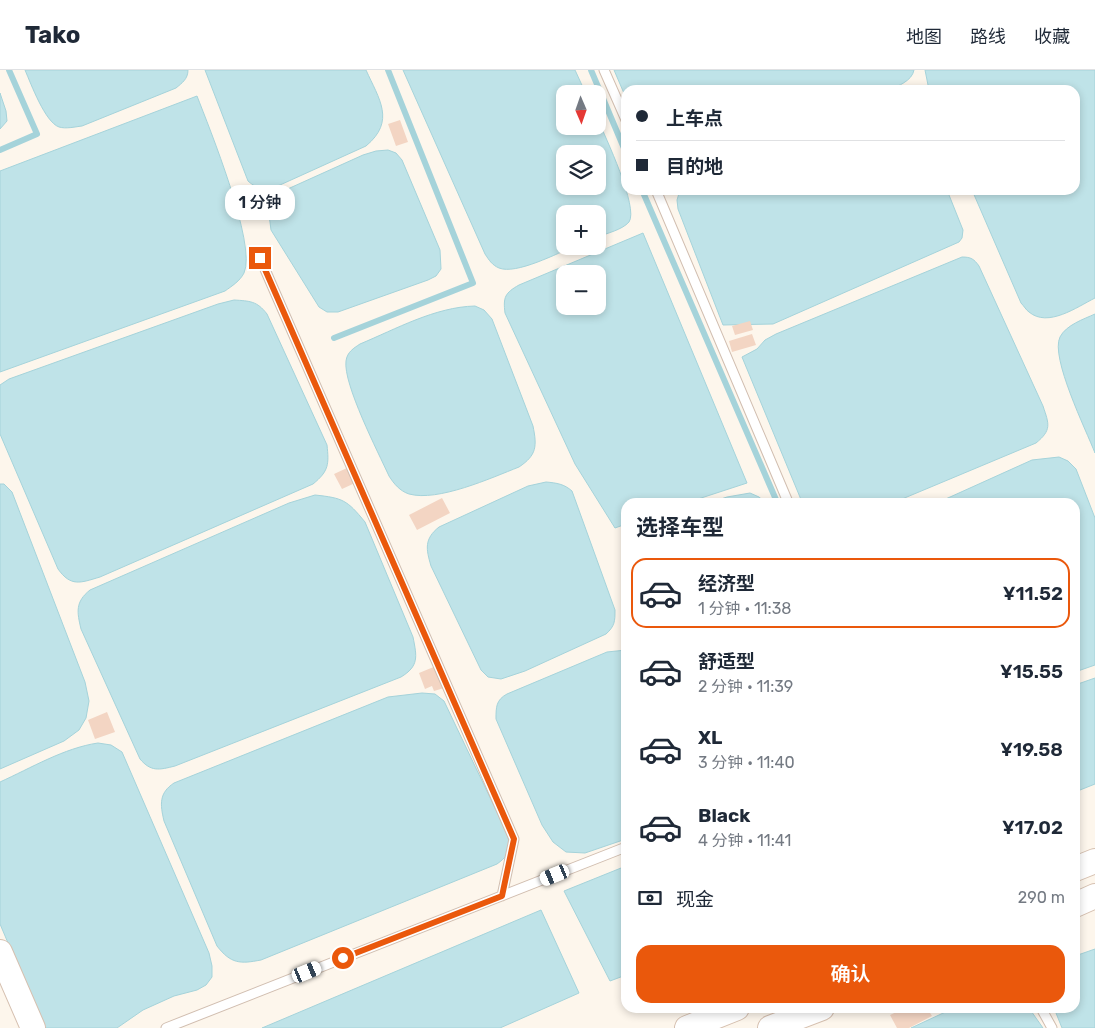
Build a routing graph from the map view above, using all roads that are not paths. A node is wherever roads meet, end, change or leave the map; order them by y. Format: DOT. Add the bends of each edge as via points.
graph roads {
  1 [pos="604,70"];
  2 [pos="621,109"];
  3 [pos="658,195"];
  4 [pos="260,258"];
  5 [pos="786,498"];
  6 [pos="621,849"];
  7 [pos="1095,861"];
  8 [pos="1080,867"];
  9 [pos="502,896"];
  10 [pos="1095,896"];
  11 [pos="1080,903"];
  12 [pos="0,952"];
  13 [pos="724,1013"];
  14 [pos="809,1013"];
  15 [pos="1044,1013"];
  16 [pos="33,1028"];
  17 [pos="166,1028"];
  18 [pos="686,1028"];
  19 [pos="770,1028"];
  20 [pos="1052,1028"];
  1 -- 2 [label="lane"];
  3 -- 5 [label="lane"];
  4 -- 9 [label="lane" via="514,839"];
  6 -- 9 [label="lane"];
  7 -- 8 [label="main road"];
  9 -- 17 [label="lane"];
  10 -- 11 [label="main road"];
  12 -- 16 [label="main road"];
  13 -- 18 [label="main road"];
  14 -- 19 [label="main road"];
  15 -- 20 [label="lane"];
}
